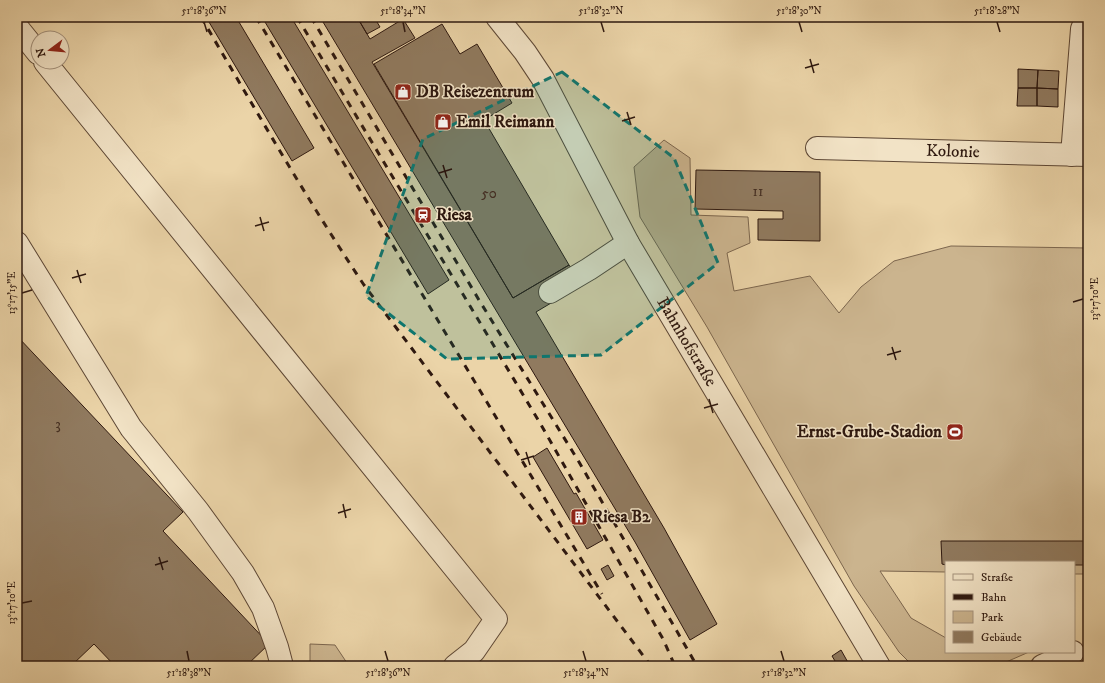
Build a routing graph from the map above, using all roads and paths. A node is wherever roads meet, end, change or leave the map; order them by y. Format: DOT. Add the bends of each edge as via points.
graph roads {
  1 [pos="498,17"];
  2 [pos="1088,18"];
  3 [pos="17,27"];
  4 [pos="30,43"];
  5 [pos="51,70"];
  6 [pos="817,148"];
  7 [pos="1080,155"];
  8 [pos="17,243"];
  9 [pos="628,243"];
  10 [pos="550,292"];
  11 [pos="1088,645"];
  12 [pos="1075,651"];
  13 [pos="1071,653"];
  14 [pos="282,666"];
  15 [pos="455,666"];
  16 [pos="879,666"];
  17 [pos="1042,666"];
  1 -- 9 [label="street, Bahnhofstraße" via="543,79"];
  2 -- 7 [label="street" via="1082,29"];
  3 -- 4 [label="street"];
  5 -- 15 [label="street" via="496,619 474,651"];
  6 -- 7 [label="street, Kolonie"];
  8 -- 14 [label="street" via="131,428 198,511 243,574 264,608"];
  9 -- 10 [label="street"];
  9 -- 16 [label="street, Bahnhofstraße"];
  11 -- 12 [label="street"];
  13 -- 17 [label="street"];
}
